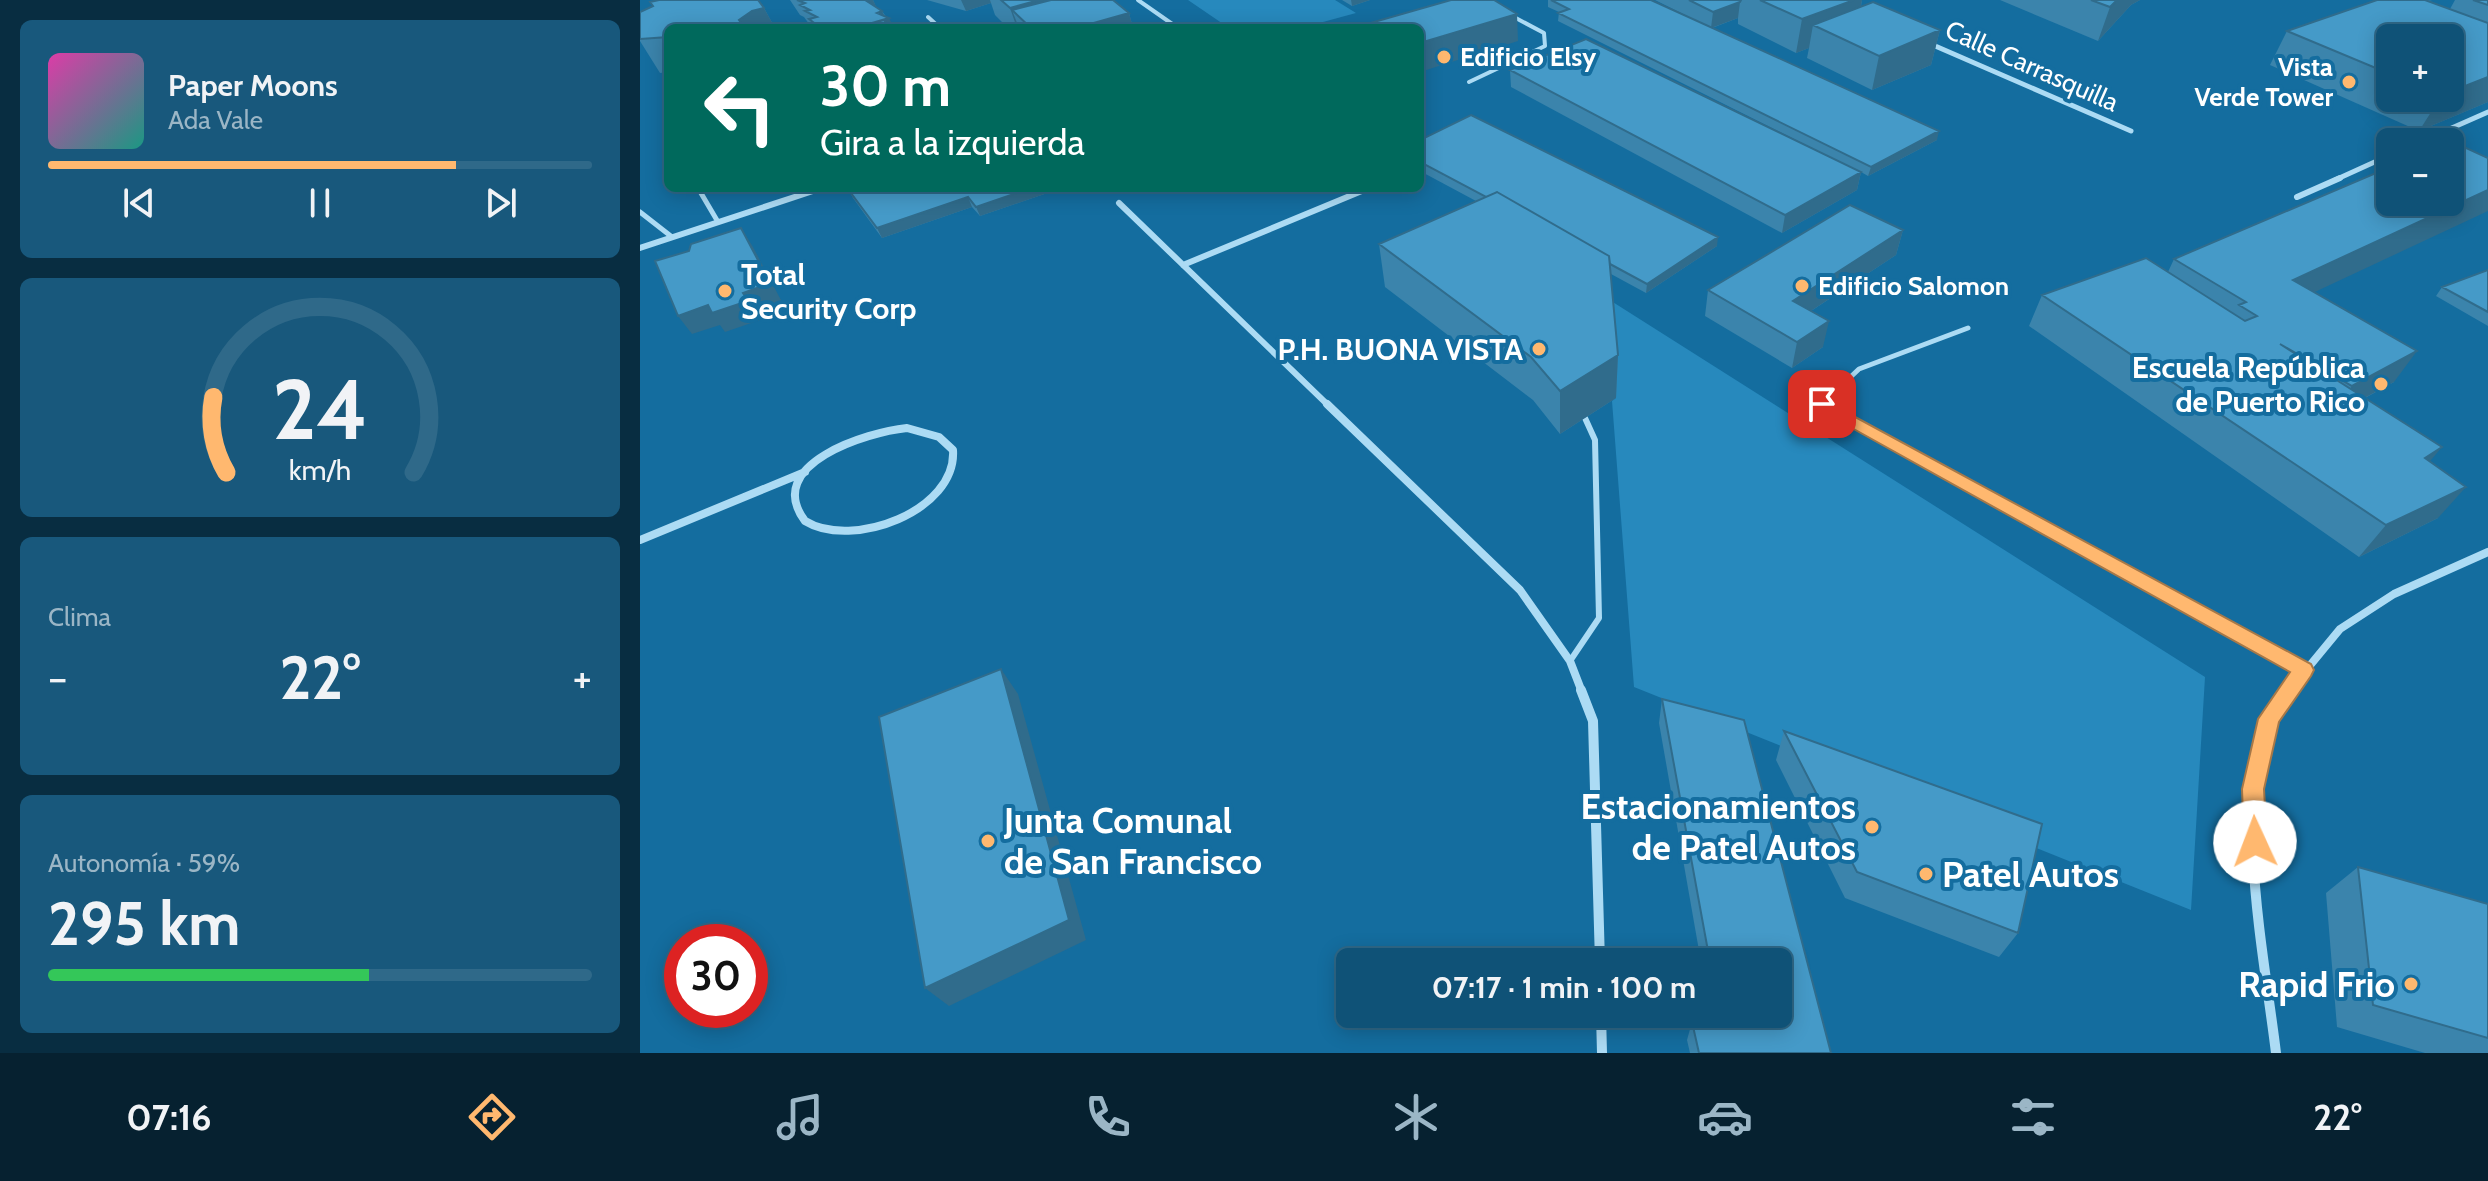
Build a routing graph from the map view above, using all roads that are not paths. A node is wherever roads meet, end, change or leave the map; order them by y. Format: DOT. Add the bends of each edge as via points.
graph roads {
  1 [pos="1138,0"];
  2 [pos="1506,13"];
  3 [pos="928,17"];
  4 [pos="936,24"];
  5 [pos="1172,24"];
  6 [pos="1916,37"];
  7 [pos="1469,82"];
  8 [pos="2488,112"];
  9 [pos="2452,128"];
  10 [pos="2131,131"];
  11 [pos="2376,161"];
  12 [pos="700,192"];
  13 [pos="810,192"];
  14 [pos="1359,192"];
  15 [pos="2297,197"];
  16 [pos="1119,203"];
  17 [pos="640,212"];
  18 [pos="718,222"];
  19 [pos="672,237"];
  20 [pos="640,248"];
  21 [pos="1183,265"];
  22 [pos="1968,328"];
  23 [pos="1585,418"];
  24 [pos="806,471"];
  25 [pos="640,540"];
  26 [pos="2488,552"];
  27 [pos="1570,661"];
  28 [pos="2304,670"];
  29 [pos="1600,948"];
  30 [pos="1601,1028"];
  31 [pos="1602,1053"];
  32 [pos="2276,1053"];
  1 -- 5 [label="lane"];
  2 -- 7 [label="lane" via="1544,33 1545,46"];
  3 -- 4 [label="lane"];
  6 -- 10 [label="street, Calle Carrasquilla"];
  8 -- 9 [label="street"];
  11 -- 15 [label="street"];
  12 -- 18 [label="lane"];
  13 -- 18 [label="street"];
  14 -- 21 [label="street"];
  16 -- 21 [label="street"];
  17 -- 19 [label="lane"];
  18 -- 19 [label="street"];
  19 -- 20 [label="street"];
  21 -- 27 [label="street" via="1520,590"];
  22 -- 28 [label="lane" via="1859,369 1822,404"];
  23 -- 27 [label="lane" via="1595,440 1599,618"];
  24 -- 24 [label="street" via="852,440 907,428 941,437 954,460 945,485 919,510 852,533 816,529 800,520 795,489"];
  24 -- 25 [label="street"];
  26 -- 28 [label="street" via="2394,594 2340,629"];
  27 -- 29 [label="street" via="1593,721"];
  28 -- 32 [label="street" via="2269,719 2253,789 2257,896"];
  30 -- 31 [label="street"];
}
